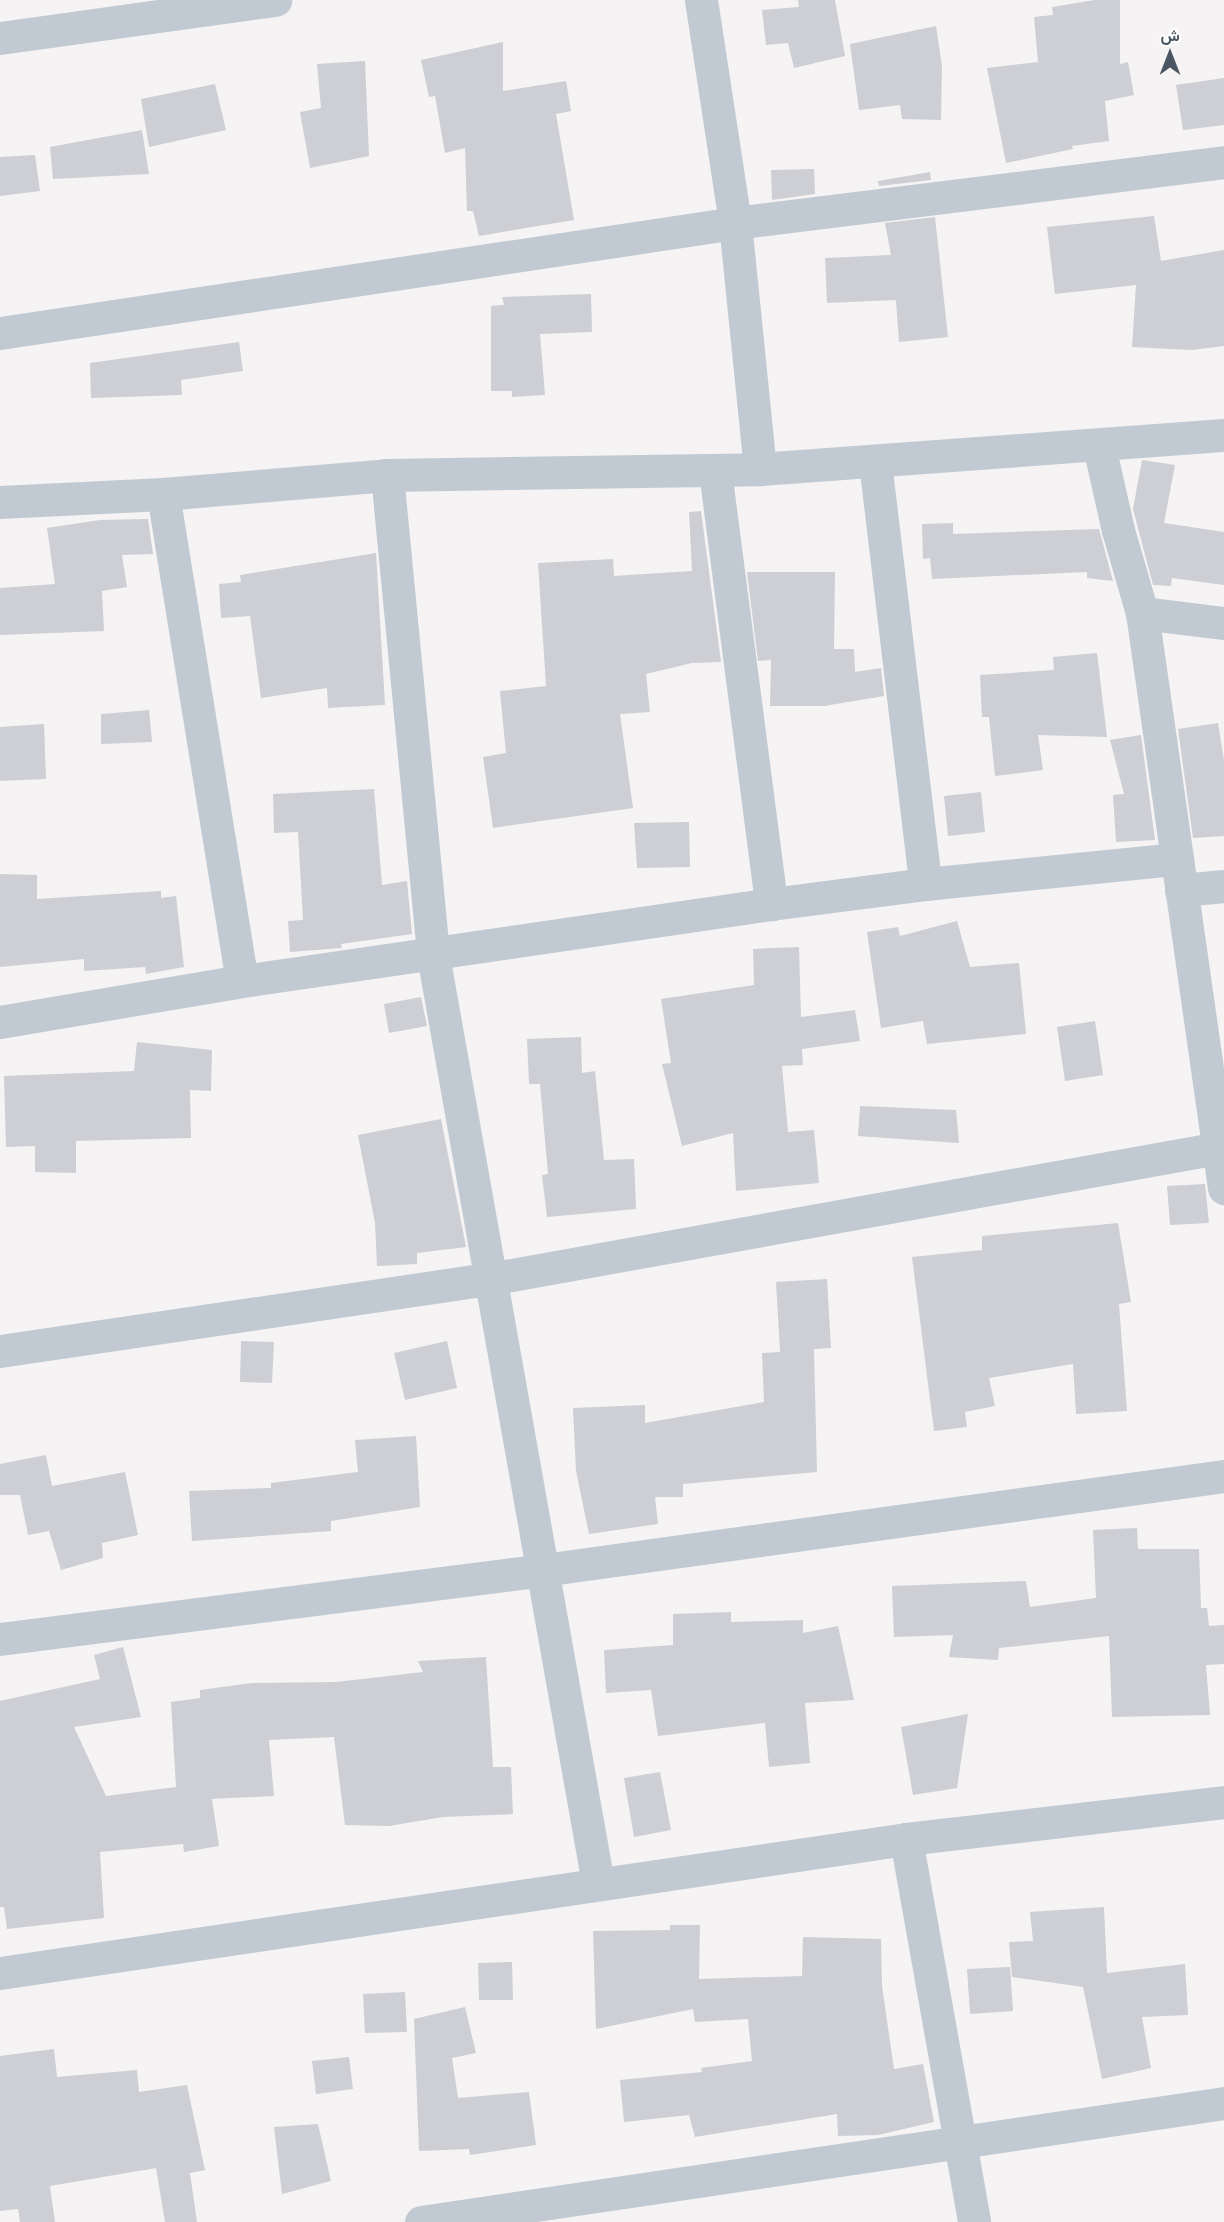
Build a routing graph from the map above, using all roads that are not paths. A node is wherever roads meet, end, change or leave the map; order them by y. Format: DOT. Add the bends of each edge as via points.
graph roads {
  1 [pos="274,0"];
  2 [pos="701,0"];
  3 [pos="0,38"];
  4 [pos="1224,162"];
  5 [pos="735,223"];
  6 [pos="0,333"];
  7 [pos="1224,435"];
  8 [pos="1099,446"];
  9 [pos="875,462"];
  10 [pos="760,469"];
  11 [pos="715,471"];
  12 [pos="387,475"];
  13 [pos="163,494"];
  14 [pos="0,502"];
  15 [pos="1142,613"];
  16 [pos="1224,623"];
  17 [pos="1179,874"];
  18 [pos="925,884"];
  19 [pos="1224,886"];
  20 [pos="771,904"];
  21 [pos="433,955"];
  22 [pos="242,981"];
  23 [pos="0,1022"];
  24 [pos="1220,1147"];
  25 [pos="1224,1188"];
  26 [pos="489,1280"];
  27 [pos="0,1352"];
  28 [pos="1224,1476"];
  29 [pos="543,1570"];
  30 [pos="0,1639"];
  31 [pos="1224,1802"];
  32 [pos="906,1839"];
  33 [pos="598,1883"];
  34 [pos="0,1973"];
  35 [pos="1224,2103"];
  36 [pos="958,2143"];
  37 [pos="421,2222"];
  38 [pos="974,2222"];
  1 -- 3 [label="street"];
  2 -- 5 [label="street"];
  4 -- 5 [label="street"];
  5 -- 6 [label="street"];
  5 -- 10 [label="street"];
  7 -- 8 [label="street"];
  8 -- 9 [label="street"];
  8 -- 15 [label="street"];
  9 -- 10 [label="street"];
  9 -- 18 [label="street"];
  10 -- 11 [label="street"];
  11 -- 12 [label="street"];
  11 -- 20 [label="street"];
  12 -- 13 [label="street"];
  12 -- 21 [label="street"];
  13 -- 14 [label="street"];
  13 -- 22 [label="street"];
  15 -- 16 [label="street"];
  15 -- 17 [label="street"];
  17 -- 18 [label="street"];
  17 -- 19 [label="street"];
  17 -- 24 [label="street"];
  18 -- 20 [label="street"];
  20 -- 21 [label="street"];
  21 -- 22 [label="street"];
  21 -- 26 [label="street"];
  22 -- 23 [label="street"];
  24 -- 25 [label="street"];
  24 -- 26 [label="street"];
  26 -- 27 [label="street"];
  26 -- 29 [label="street"];
  28 -- 29 [label="street"];
  29 -- 30 [label="street"];
  29 -- 33 [label="street"];
  31 -- 32 [label="street"];
  32 -- 33 [label="street"];
  32 -- 36 [label="street"];
  33 -- 34 [label="street"];
  35 -- 36 [label="street"];
  36 -- 37 [label="street"];
  36 -- 38 [label="street"];
}
